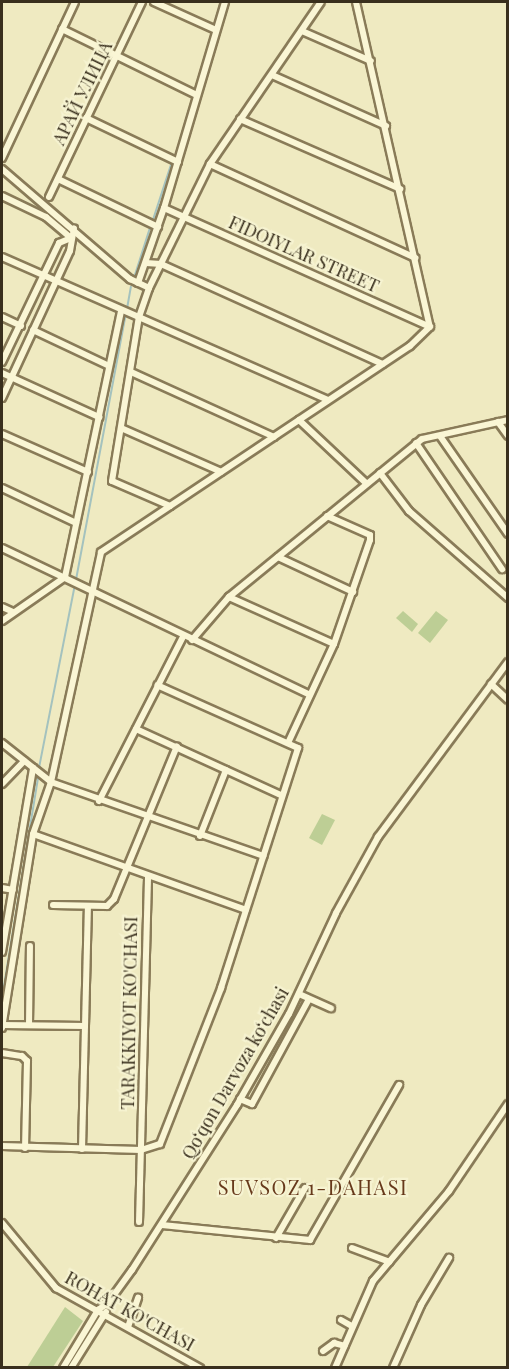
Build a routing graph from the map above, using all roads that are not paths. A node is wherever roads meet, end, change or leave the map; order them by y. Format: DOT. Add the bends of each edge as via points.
graph roads {
  1 [pos="75,2"];
  2 [pos="142,2"];
  3 [pos="154,2"];
  4 [pos="225,2"];
  5 [pos="321,2"];
  6 [pos="356,2"];
  7 [pos="62,29"];
  8 [pos="216,30"];
  9 [pos="303,31"];
  10 [pos="117,56"];
  11 [pos="371,61"];
  12 [pos="272,75"];
  13 [pos="197,95"];
  14 [pos="87,118"];
  15 [pos="240,119"];
  16 [pos="386,126"];
  17 [pos="2,158"];
  18 [pos="178,162"];
  19 [pos="210,165"];
  20 [pos="2,169"];
  21 [pos="58,179"];
  22 [pos="400,189"];
  23 [pos="2,196"];
  24 [pos="49,197"];
  25 [pos="164,208"];
  26 [pos="184,216"];
  27 [pos="158,227"];
  28 [pos="75,228"];
  29 [pos="71,238"];
  30 [pos="2,257"];
  31 [pos="415,258"];
  32 [pos="146,263"];
  33 [pos="161,264"];
  34 [pos="44,277"];
  35 [pos="54,282"];
  36 [pos="138,283"];
  37 [pos="149,288"];
  38 [pos="122,312"];
  39 [pos="2,317"];
  40 [pos="139,317"];
  41 [pos="21,326"];
  42 [pos="430,327"];
  43 [pos="33,330"];
  44 [pos="2,362"];
  45 [pos="382,364"];
  46 [pos="109,366"];
  47 [pos="131,372"];
  48 [pos="2,373"];
  49 [pos="11,377"];
  50 [pos="2,398"];
  51 [pos="328,400"];
  52 [pos="99,417"];
  53 [pos="298,420"];
  54 [pos="507,420"];
  55 [pos="498,422"];
  56 [pos="122,428"];
  57 [pos="2,435"];
  58 [pos="440,436"];
  59 [pos="507,436"];
  60 [pos="274,437"];
  61 [pos="416,443"];
  62 [pos="88,472"];
  63 [pos="221,472"];
  64 [pos="380,473"];
  65 [pos="367,484"];
  66 [pos="2,488"];
  67 [pos="170,506"];
  68 [pos="327,516"];
  69 [pos="76,523"];
  70 [pos="507,534"];
  71 [pos="2,548"];
  72 [pos="278,557"];
  73 [pos="502,569"];
  74 [pos="65,577"];
  75 [pos="90,590"];
  76 [pos="353,592"];
  77 [pos="229,597"];
  78 [pos="507,598"];
  79 [pos="2,607"];
  80 [pos="13,612"];
  81 [pos="2,621"];
  82 [pos="183,637"];
  83 [pos="192,640"];
  84 [pos="334,644"];
  85 [pos="507,662"];
  86 [pos="491,684"];
  87 [pos="157,686"];
  88 [pos="310,695"];
  89 [pos="507,700"];
  90 [pos="136,729"];
  91 [pos="2,743"];
  92 [pos="288,743"];
  93 [pos="177,746"];
  94 [pos="24,761"];
  95 [pos="33,768"];
  96 [pos="226,770"];
  97 [pos="51,782"];
  98 [pos="2,784"];
  99 [pos="281,795"];
  100 [pos="99,801"];
  101 [pos="148,817"];
  102 [pos="33,834"];
  103 [pos="200,836"];
  104 [pos="263,856"];
  105 [pos="129,870"];
  106 [pos="148,877"];
  107 [pos="2,888"];
  108 [pos="13,890"];
  109 [pos="54,905"];
  110 [pos="87,906"];
  111 [pos="246,910"];
  112 [pos="30,946"];
  113 [pos="2,952"];
  114 [pos="299,994"];
  115 [pos="309,999"];
  116 [pos="331,1008"];
  117 [pos="29,1025"];
  118 [pos="86,1026"];
  119 [pos="2,1027"];
  120 [pos="2,1053"];
  121 [pos="399,1085"];
  122 [pos="240,1099"];
  123 [pos="507,1104"];
  124 [pos="2,1146"];
  125 [pos="26,1148"];
  126 [pos="82,1149"];
  127 [pos="141,1150"];
  128 [pos="305,1188"];
  129 [pos="139,1222"];
  130 [pos="2,1223"];
  131 [pos="162,1225"];
  132 [pos="276,1238"];
  133 [pos="352,1248"];
  134 [pos="449,1258"];
  135 [pos="390,1262"];
  136 [pos="138,1298"];
  137 [pos="108,1303"];
  138 [pos="98,1310"];
  139 [pos="105,1314"];
  140 [pos="340,1320"];
  141 [pos="352,1326"];
  142 [pos="128,1327"];
  143 [pos="345,1346"];
  144 [pos="323,1351"];
  145 [pos="63,1368"];
  146 [pos="71,1368"];
  147 [pos="200,1368"];
  148 [pos="335,1368"];
  149 [pos="393,1368"];
  1 -- 7 [label="street"];
  2 -- 10 [label="street, АРАЙ УЛИЦА"];
  3 -- 8 [label="street"];
  4 -- 8 [label="street"];
  5 -- 9 [label="street"];
  6 -- 11 [label="street"];
  7 -- 10 [label="street"];
  7 -- 17 [label="street"];
  8 -- 13 [label="street"];
  9 -- 11 [label="street"];
  9 -- 12 [label="street"];
  10 -- 13 [label="street"];
  10 -- 14 [label="street, АРАЙ УЛИЦА"];
  11 -- 16 [label="street"];
  12 -- 15 [label="street"];
  12 -- 16 [label="street"];
  13 -- 18 [label="street"];
  14 -- 18 [label="street"];
  14 -- 21 [label="street, АРАЙ УЛИЦА"];
  15 -- 19 [label="street"];
  15 -- 22 [label="street"];
  16 -- 22 [label="street"];
  18 -- 25 [label="street"];
  19 -- 26 [label="street"];
  19 -- 31 [label="street"];
  20 -- 28 [label="street"];
  21 -- 24 [label="street, АРАЙ УЛИЦА"];
  21 -- 27 [label="street"];
  22 -- 31 [label="street"];
  23 -- 29 [label="street" via="46,217"];
  25 -- 26 [label="street, FIDOIYLAR STREET"];
  25 -- 27 [label="street"];
  26 -- 33 [label="street"];
  26 -- 42 [label="street, FIDOIYLAR STREET"];
  27 -- 32 [label="street"];
  28 -- 29 [label="street"];
  28 -- 36 [label="street"];
  29 -- 34 [label="street" via="59,243"];
  29 -- 35 [label="street" via="70,251"];
  30 -- 34 [label="street"];
  31 -- 42 [label="street"];
  32 -- 33 [label="street"];
  32 -- 36 [label="street"];
  33 -- 37 [label="street"];
  33 -- 45 [label="street"];
  34 -- 35 [label="street"];
  34 -- 41 [label="street"];
  35 -- 38 [label="street"];
  35 -- 43 [label="street"];
  36 -- 37 [label="street"];
  37 -- 40 [label="street"];
  38 -- 40 [label="street"];
  38 -- 46 [label="street"];
  39 -- 41 [label="street"];
  40 -- 47 [label="street"];
  40 -- 51 [label="street"];
  41 -- 44 [label="street"];
  42 -- 45 [label="street"];
  43 -- 46 [label="street"];
  43 -- 49 [label="street"];
  45 -- 51 [label="street"];
  46 -- 52 [label="street"];
  47 -- 56 [label="street"];
  47 -- 60 [label="street"];
  48 -- 49 [label="street"];
  49 -- 50 [label="street"];
  49 -- 52 [label="street"];
  51 -- 53 [label="street"];
  52 -- 62 [label="street"];
  53 -- 60 [label="street"];
  53 -- 65 [label="street"];
  54 -- 55 [label="street"];
  55 -- 58 [label="street"];
  55 -- 59 [label="street"];
  56 -- 63 [label="street"];
  56 -- 67 [label="street" via="112,476 114,484"];
  57 -- 62 [label="street"];
  58 -- 61 [label="street" via="428,436"];
  58 -- 70 [label="street"];
  60 -- 63 [label="street"];
  61 -- 64 [label="street"];
  61 -- 73 [label="street"];
  62 -- 69 [label="street"];
  63 -- 67 [label="street"];
  64 -- 65 [label="street"];
  64 -- 78 [label="street" via="409,511"];
  65 -- 68 [label="street"];
  66 -- 69 [label="street"];
  67 -- 75 [label="street" via="101,552"];
  68 -- 72 [label="street"];
  68 -- 76 [label="street" via="370,535"];
  69 -- 74 [label="street"];
  71 -- 74 [label="street"];
  72 -- 76 [label="street"];
  72 -- 77 [label="street"];
  74 -- 75 [label="street"];
  74 -- 80 [label="street"];
  75 -- 82 [label="street"];
  75 -- 97 [label="street"];
  76 -- 84 [label="street"];
  77 -- 83 [label="street"];
  77 -- 84 [label="street"];
  79 -- 80 [label="street"];
  80 -- 81 [label="street"];
  82 -- 83 [label="street"];
  82 -- 87 [label="street"];
  83 -- 88 [label="street"];
  84 -- 88 [label="street"];
  85 -- 86 [label="street, Qoʻqon Darvoza koʻchasi"];
  86 -- 89 [label="street"];
  86 -- 114 [label="street, Qoʻqon Darvoza koʻchasi" via="372,848"];
  87 -- 90 [label="street"];
  87 -- 92 [label="street"];
  88 -- 92 [label="street"];
  90 -- 93 [label="street"];
  90 -- 100 [label="street"];
  91 -- 94 [label="street"];
  92 -- 99 [label="street" via="298,748 298,754"];
  93 -- 96 [label="street"];
  93 -- 101 [label="street"];
  94 -- 95 [label="street"];
  94 -- 98 [label="street"];
  95 -- 97 [label="street"];
  95 -- 108 [label="street"];
  96 -- 99 [label="street"];
  96 -- 103 [label="street"];
  97 -- 100 [label="street"];
  97 -- 102 [label="street"];
  99 -- 104 [label="street"];
  100 -- 101 [label="street"];
  101 -- 103 [label="street"];
  101 -- 105 [label="street"];
  102 -- 105 [label="street"];
  102 -- 119 [label="street"];
  103 -- 104 [label="street"];
  104 -- 111 [label="street"];
  105 -- 106 [label="street"];
  105 -- 110 [label="street" via="111,903"];
  106 -- 111 [label="street"];
  106 -- 127 [label="street, TARAKKIYOT KO'CHASI"];
  107 -- 108 [label="street"];
  108 -- 113 [label="street"];
  109 -- 110 [label="street"];
  110 -- 118 [label="street"];
  111 -- 127 [label="street" via="163,1139 156,1146"];
  112 -- 117 [label="street"];
  114 -- 115 [label="street"];
  114 -- 122 [label="street, Qoʻqon Darvoza koʻchasi"];
  115 -- 116 [label="street"];
  115 -- 122 [label="street" via="252,1104"];
  117 -- 118 [label="street"];
  117 -- 119 [label="street"];
  118 -- 126 [label="street"];
  120 -- 125 [label="street" via="22,1056 27,1061"];
  121 -- 132 [label="street" via="316,1234 302,1241"];
  122 -- 131 [label="street, Qoʻqon Darvoza koʻchasi"];
  123 -- 135 [label="street" via="448,1191"];
  124 -- 125 [label="street"];
  125 -- 126 [label="street"];
  126 -- 127 [label="street"];
  127 -- 129 [label="street, TARAKKIYOT KO'CHASI"];
  128 -- 132 [label="street"];
  130 -- 138 [label="street, ROHAT KO'CHASI" via="51,1284"];
  131 -- 132 [label="street"];
  131 -- 137 [label="street, Qoʻqon Darvoza koʻchasi"];
  133 -- 135 [label="street"];
  134 -- 149 [label="street" via="421,1305"];
  135 -- 141 [label="street" via="373,1281"];
  136 -- 142 [label="street"];
  137 -- 138 [label="street, Qoʻqon Darvoza koʻchasi"];
  137 -- 139 [label="street, Qoʻqon Darvoza koʻchasi"];
  138 -- 139 [label="street, ROHAT KO'CHASI"];
  138 -- 145 [label="street"];
  139 -- 142 [label="street, ROHAT KO'CHASI"];
  139 -- 146 [label="street, Qoʻqon Darvoza koʻchasi"];
  140 -- 141 [label="street"];
  141 -- 143 [label="street"];
  142 -- 147 [label="street, ROHAT KO'CHASI"];
  143 -- 144 [label="street" via="334,1343"];
  143 -- 148 [label="street"];
}
